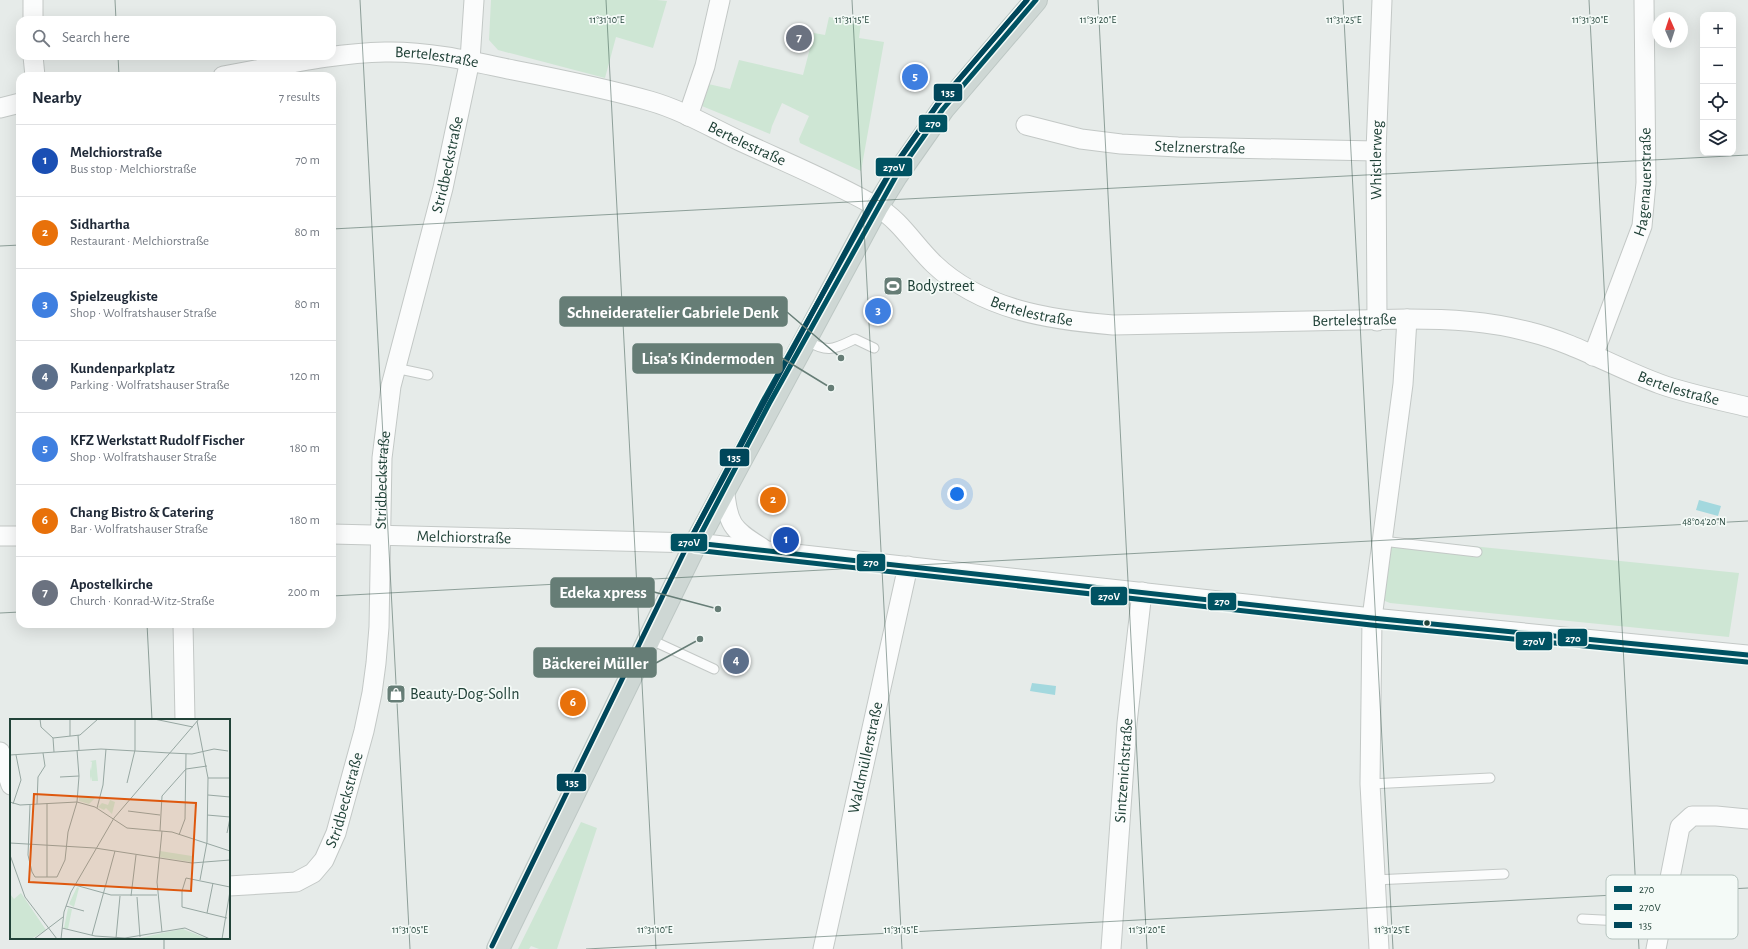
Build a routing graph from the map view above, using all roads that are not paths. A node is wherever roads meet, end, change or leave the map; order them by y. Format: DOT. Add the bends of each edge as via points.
graph roads {
  1 [pos="33,0"];
  2 [pos="474,0"];
  3 [pos="720,0"];
  4 [pos="1036,0"];
  5 [pos="1382,0"];
  6 [pos="1644,0"];
  7 [pos="33,16"];
  8 [pos="336,57"];
  9 [pos="33,60"];
  10 [pos="318,60"];
  11 [pos="470,60"];
  12 [pos="35,72"];
  13 [pos="247,72"];
  14 [pos="16,105"];
  15 [pos="0,108"];
  16 [pos="688,116"];
  17 [pos="1026,125"];
  18 [pos="1376,151"];
  19 [pos="877,207"];
  20 [pos="1407,319"];
  21 [pos="1377,320"];
  22 [pos="805,340"];
  23 [pos="874,348"];
  24 [pos="1593,356"];
  25 [pos="395,368"];
  26 [pos="428,375"];
  27 [pos="1748,407"];
  28 [pos="724,488"];
  29 [pos="336,534"];
  30 [pos="380,534"];
  31 [pos="0,536"];
  32 [pos="16,536"];
  33 [pos="1382,541"];
  34 [pos="696,543"];
  35 [pos="764,550"];
  36 [pos="1477,552"];
  37 [pos="908,566"];
  38 [pos="1142,592"];
  39 [pos="1372,618"];
  40 [pos="183,628"];
  41 [pos="648,639"];
  42 [pos="1748,655"];
  43 [pos="714,669"];
  44 [pos="185,719"];
  45 [pos="0,752"];
  46 [pos="1490,778"];
  47 [pos="10,782"];
  48 [pos="1370,784"];
  49 [pos="1748,819"];
  50 [pos="1504,874"];
  51 [pos="1670,875"];
  52 [pos="1374,880"];
  53 [pos="230,886"];
  54 [pos="1582,919"];
  55 [pos="1606,920"];
  56 [pos="1658,939"];
  57 [pos="498,949"];
  58 [pos="823,949"];
  59 [pos="1111,949"];
  60 [pos="1379,949"];
  61 [pos="1656,949"];
  1 -- 7 [label="street"];
  2 -- 11 [label="street, Stridbeckstraße"];
  3 -- 16 [label="street" via="705,66"];
  4 -- 19 [label="main road" via="943,109"];
  5 -- 18 [label="street, Whistlerweg"];
  6 -- 24 [label="street, Hagenauerstraße" via="1646,183 1642,226"];
  8 -- 11 [label="street, Bertelestraße" via="387,52 420,53"];
  9 -- 12 [label="street"];
  10 -- 13 [label="street, Bertelestraße"];
  11 -- 16 [label="street, Bertelestraße" via="651,101"];
  11 -- 25 [label="street, Stridbeckstraße" via="434,228"];
  14 -- 15 [label="street"];
  16 -- 19 [label="street, Bertelestraße"];
  17 -- 18 [label="street, Stelznerstraße" via="1081,139 1121,144 1178,148"];
  18 -- 21 [label="street, Whistlerweg"];
  19 -- 21 [label="street, Bertelestraße" via="889,215 935,265 955,281 976,294 1002,304 1052,318 1114,325"];
  19 -- 22 [label="main road"];
  20 -- 21 [label="street, Bertelestraße"];
  20 -- 24 [label="street, Bertelestraße" via="1453,319 1508,327 1551,338"];
  20 -- 33 [label="street" via="1403,384"];
  22 -- 23 [label="lane" via="820,349 836,348 855,339"];
  22 -- 28 [label="main road"];
  24 -- 27 [label="street, Bertelestraße" via="1660,384"];
  25 -- 26 [label="lane"];
  25 -- 30 [label="street, Stridbeckstraße" via="382,458"];
  28 -- 34 [label="main road"];
  28 -- 35 [label="street, Melchiorstraße" via="730,522 737,532"];
  29 -- 30 [label="street, Melchiorstraße"];
  30 -- 34 [label="street, Melchiorstraße"];
  30 -- 53 [label="street, Stridbeckstraße" via="379,626 372,693 336,833 324,860 313,873 296,882"];
  31 -- 32 [label="street"];
  33 -- 36 [label="lane"];
  33 -- 39 [label="street"];
  34 -- 35 [label="street, Melchiorstraße"];
  34 -- 41 [label="main road"];
  35 -- 37 [label="street, Melchiorstraße"];
  37 -- 38 [label="street, Melchiorstraße"];
  37 -- 58 [label="street, Waldmüllerstraße"];
  38 -- 39 [label="street, Melchiorstraße"];
  38 -- 59 [label="street, Sintzenichstraße" via="1126,722"];
  39 -- 42 [label="street, Melchiorstraße"];
  39 -- 48 [label="street"];
  40 -- 44 [label="street"];
  41 -- 43 [label="lane"];
  41 -- 57 [label="main road"];
  45 -- 47 [label="street"];
  46 -- 48 [label="lane"];
  48 -- 52 [label="street"];
  49 -- 51 [label="street" via="1692,816 1680,826"];
  50 -- 52 [label="lane"];
  52 -- 60 [label="street"];
  54 -- 55 [label="lane"];
  56 -- 61 [label="street"];
}
